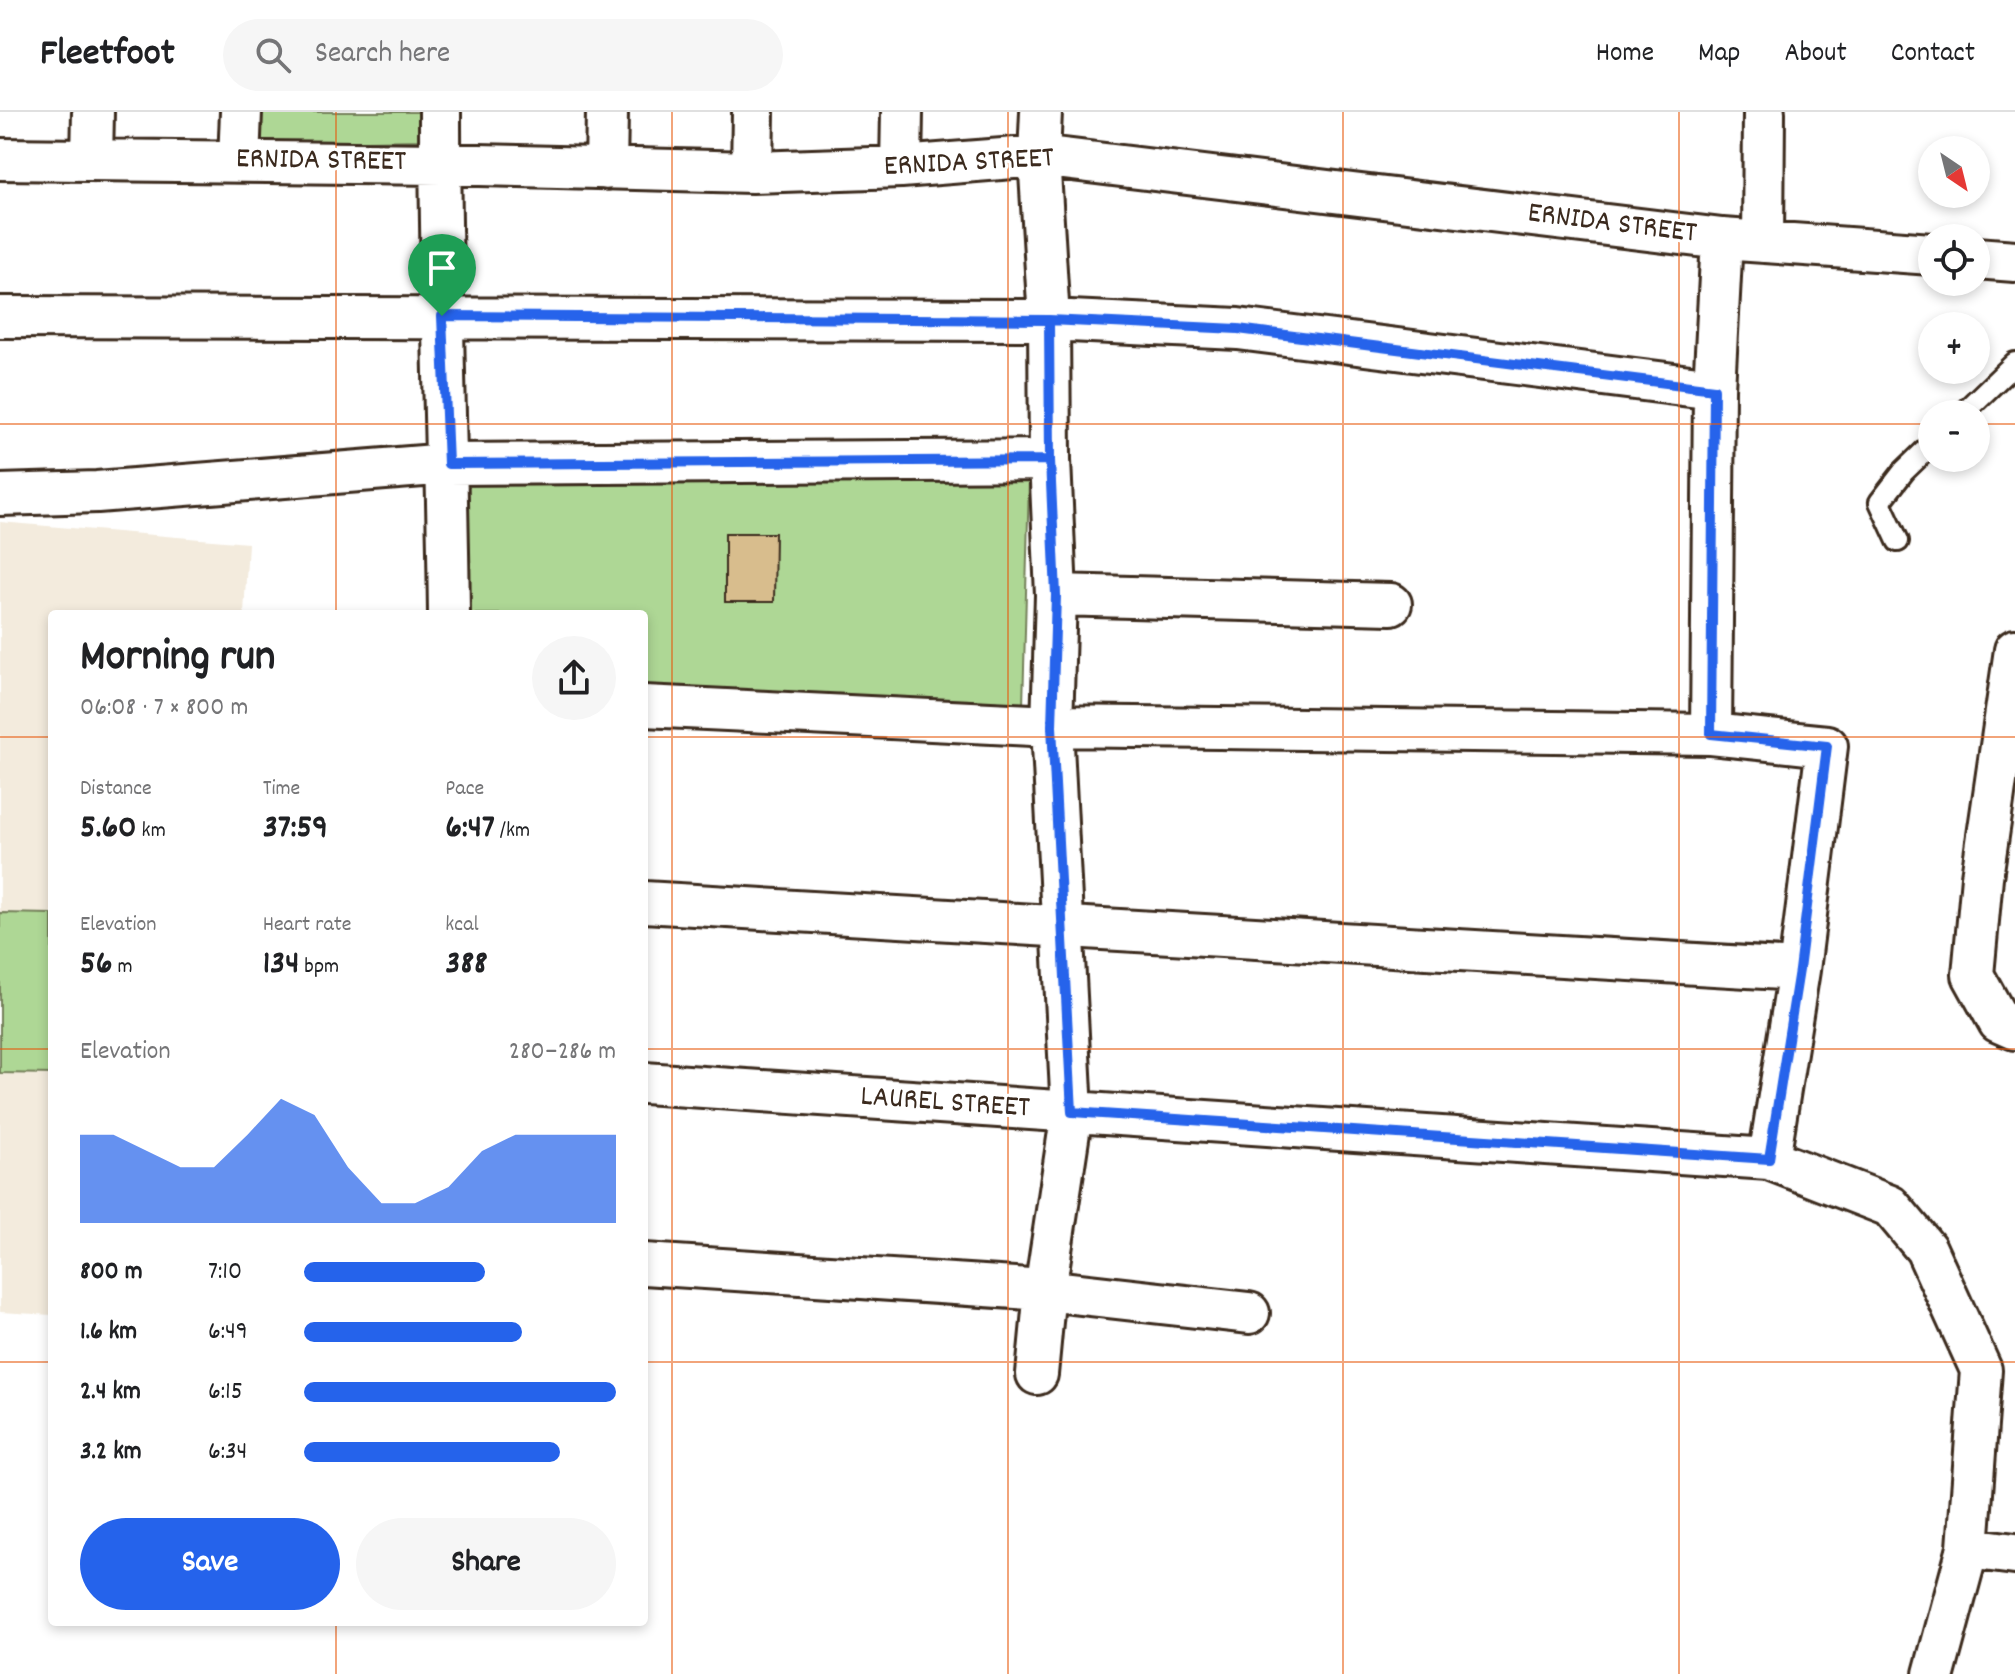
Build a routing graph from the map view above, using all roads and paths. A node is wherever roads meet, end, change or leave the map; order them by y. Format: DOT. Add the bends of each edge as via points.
graph roads {
  1 [pos="93,112"];
  2 [pos="241,112"];
  3 [pos="440,112"];
  4 [pos="607,112"];
  5 [pos="753,112"];
  6 [pos="902,112"];
  7 [pos="1041,112"];
  8 [pos="1764,112"];
  9 [pos="1039,156"];
  10 [pos="0,159"];
  11 [pos="92,160"];
  12 [pos="239,161"];
  13 [pos="440,164"];
  14 [pos="901,167"];
  15 [pos="606,169"];
  16 [pos="752,172"];
  17 [pos="1722,239"];
  18 [pos="1763,242"];
  19 [pos="1918,253"];
  20 [pos="1990,259"];
  21 [pos="2015,261"];
  22 [pos="442,316"];
  23 [pos="0,317"];
  24 [pos="1049,320"];
  25 [pos="2015,363"];
  26 [pos="1714,389"];
  27 [pos="1977,400"];
  28 [pos="1918,458"];
  29 [pos="1050,460"];
  30 [pos="448,464"];
  31 [pos="0,495"];
  32 [pos="1898,541"];
  33 [pos="1056,595"];
  34 [pos="1391,604"];
  35 [pos="449,610"];
  36 [pos="2013,671"];
  37 [pos="648,706"];
  38 [pos="1052,726"];
  39 [pos="1711,734"];
  40 [pos="1998,876"];
  41 [pos="648,902"];
  42 [pos="1061,925"];
  43 [pos="1799,970"];
  44 [pos="2015,1029"];
  45 [pos="648,1083"];
  46 [pos="1072,1112"];
  47 [pos="1769,1159"];
  48 [pos="648,1264"];
  49 [pos="1045,1290"];
  50 [pos="1249,1313"];
  51 [pos="1998,1372"];
  52 [pos="1037,1374"];
  53 [pos="1968,1548"];
  54 [pos="2015,1554"];
  55 [pos="1934,1674"];
  1 -- 11 [label="street"];
  2 -- 12 [label="street"];
  3 -- 13 [label="street"];
  4 -- 15 [label="street"];
  5 -- 16 [label="street"];
  6 -- 14 [label="street"];
  7 -- 9 [label="street"];
  8 -- 18 [label="street"];
  9 -- 14 [label="street, ERNIDA STREET"];
  9 -- 17 [label="street, ERNIDA STREET"];
  9 -- 24 [label="street"];
  10 -- 11 [label="street, ERNIDA STREET"];
  11 -- 12 [label="street, ERNIDA STREET"];
  12 -- 13 [label="street, ERNIDA STREET"];
  13 -- 15 [label="street, ERNIDA STREET"];
  13 -- 22 [label="street"];
  14 -- 16 [label="street, ERNIDA STREET"];
  15 -- 16 [label="street, ERNIDA STREET"];
  17 -- 18 [label="street, ERNIDA STREET"];
  17 -- 26 [label="street"];
  18 -- 19 [label="street, ERNIDA STREET"];
  20 -- 21 [label="street"];
  22 -- 23 [label="street"];
  22 -- 24 [label="street"];
  22 -- 30 [label="street"];
  24 -- 26 [label="street" via="1238,329"];
  24 -- 29 [label="street"];
  25 -- 27 [label="lane"];
  26 -- 39 [label="street"];
  28 -- 32 [label="lane" via="1880,502"];
  29 -- 30 [label="street"];
  29 -- 33 [label="street"];
  30 -- 31 [label="street"];
  30 -- 35 [label="street"];
  33 -- 34 [label="street"];
  33 -- 38 [label="street"];
  36 -- 40 [label="street"];
  37 -- 38 [label="street"];
  38 -- 39 [label="street"];
  38 -- 42 [label="street"];
  39 -- 43 [label="street" via="1827,746"];
  40 -- 44 [label="street" via="1973,975 1999,1022"];
  41 -- 42 [label="street"];
  42 -- 43 [label="street"];
  42 -- 46 [label="street"];
  43 -- 47 [label="street"];
  45 -- 46 [label="street, LAUREL STREET"];
  46 -- 47 [label="street, LAUREL STREET"];
  46 -- 49 [label="street"];
  47 -- 51 [label="street, LAUREL STREET" via="1890,1206 1926,1249"];
  48 -- 49 [label="street"];
  49 -- 50 [label="street"];
  49 -- 52 [label="street"];
  51 -- 53 [label="street, LAUREL STREET"];
  53 -- 54 [label="street"];
  53 -- 55 [label="street, LAUREL STREET"];
}
